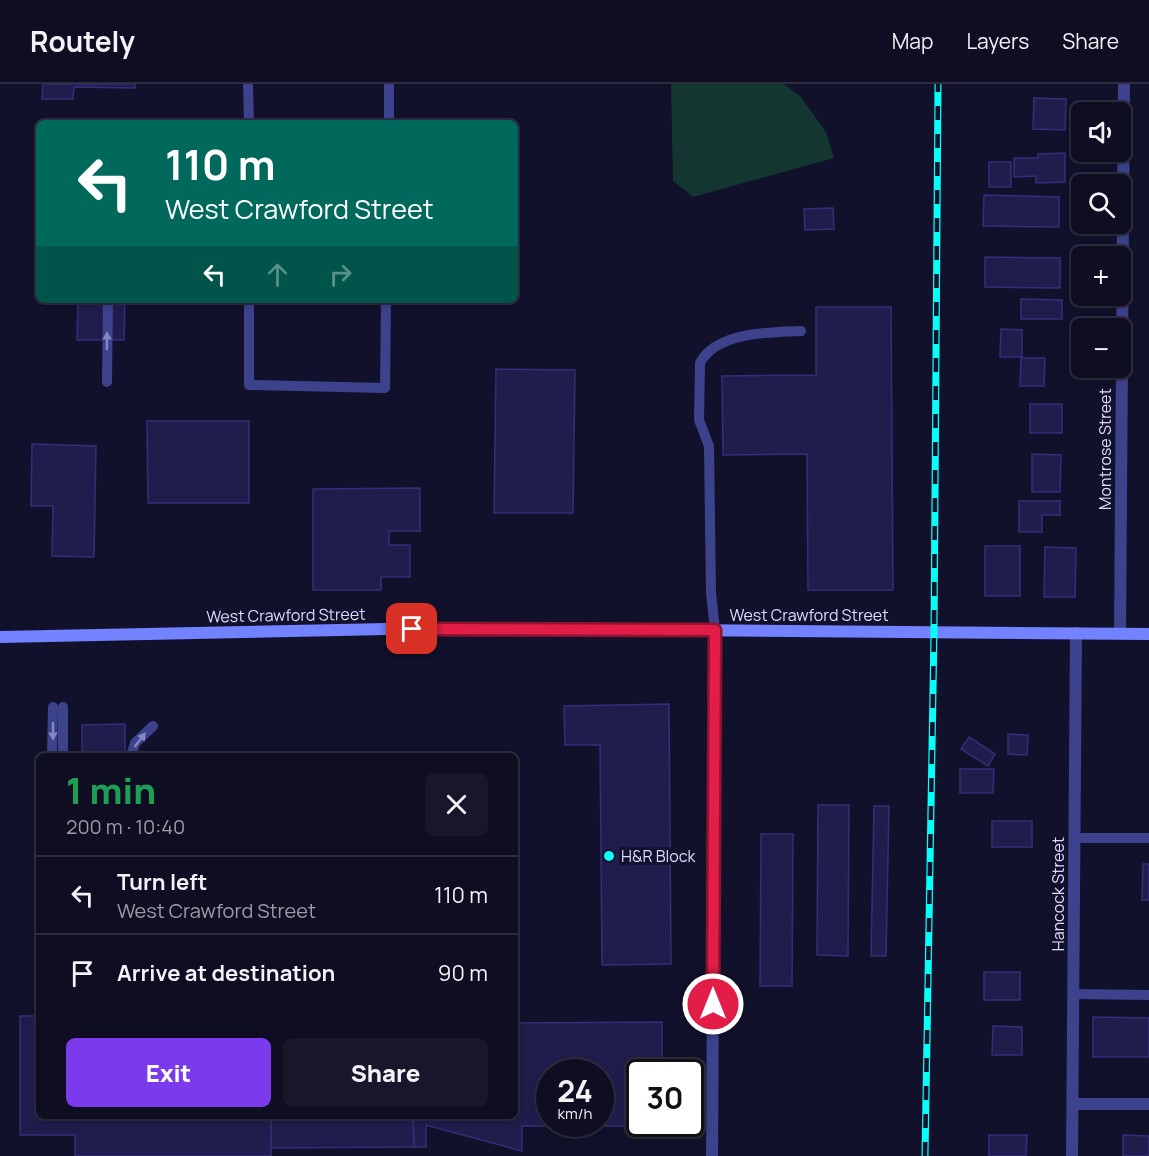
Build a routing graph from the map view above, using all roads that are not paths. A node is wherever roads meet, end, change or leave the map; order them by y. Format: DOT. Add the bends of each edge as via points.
graph roads {
  1 [pos="248,84"];
  2 [pos="389,84"];
  3 [pos="1124,84"];
  4 [pos="249,120"];
  5 [pos="389,120"];
  6 [pos="108,303"];
  7 [pos="249,303"];
  8 [pos="386,303"];
  9 [pos="801,331"];
  10 [pos="107,382"];
  11 [pos="715,630"];
  12 [pos="1076,633"];
  13 [pos="1120,633"];
  14 [pos="1149,634"];
  15 [pos="0,637"];
  16 [pos="153,726"];
  17 [pos="52,753"];
  18 [pos="63,753"];
  19 [pos="132,753"];
  20 [pos="1075,838"];
  21 [pos="1149,838"];
  22 [pos="1073,994"];
  23 [pos="1149,995"];
  24 [pos="1072,1104"];
  25 [pos="1149,1104"];
  26 [pos="712,1156"];
  27 [pos="1072,1156"];
  1 -- 4 [label="lane"];
  2 -- 5 [label="lane"];
  3 -- 13 [label="street, Montrose Street"];
  10 -- 6 [label="lane, one-way"];
  7 -- 8 [label="lane" via="249,385 385,388"];
  9 -- 11 [label="lane" via="758,332 735,339 717,346 700,363 699,420 709,446"];
  11 -- 12 [label="main road, West Crawford Street"];
  11 -- 15 [label="main road, West Crawford Street" via="435,628"];
  11 -- 26 [label="street"];
  12 -- 13 [label="main road, West Crawford Street"];
  12 -- 20 [label="street, Hancock Street"];
  13 -- 14 [label="main road, West Crawford Street"];
  19 -- 16 [label="lane, one-way" via="135,743"];
  18 -- 17 [label="lane, one-way" via="58,707"];
  20 -- 21 [label="lane"];
  20 -- 22 [label="street, Hancock Street"];
  22 -- 23 [label="lane"];
  22 -- 24 [label="street, Hancock Street"];
  24 -- 25 [label="street"];
  24 -- 27 [label="street, Hancock Street"];
}
